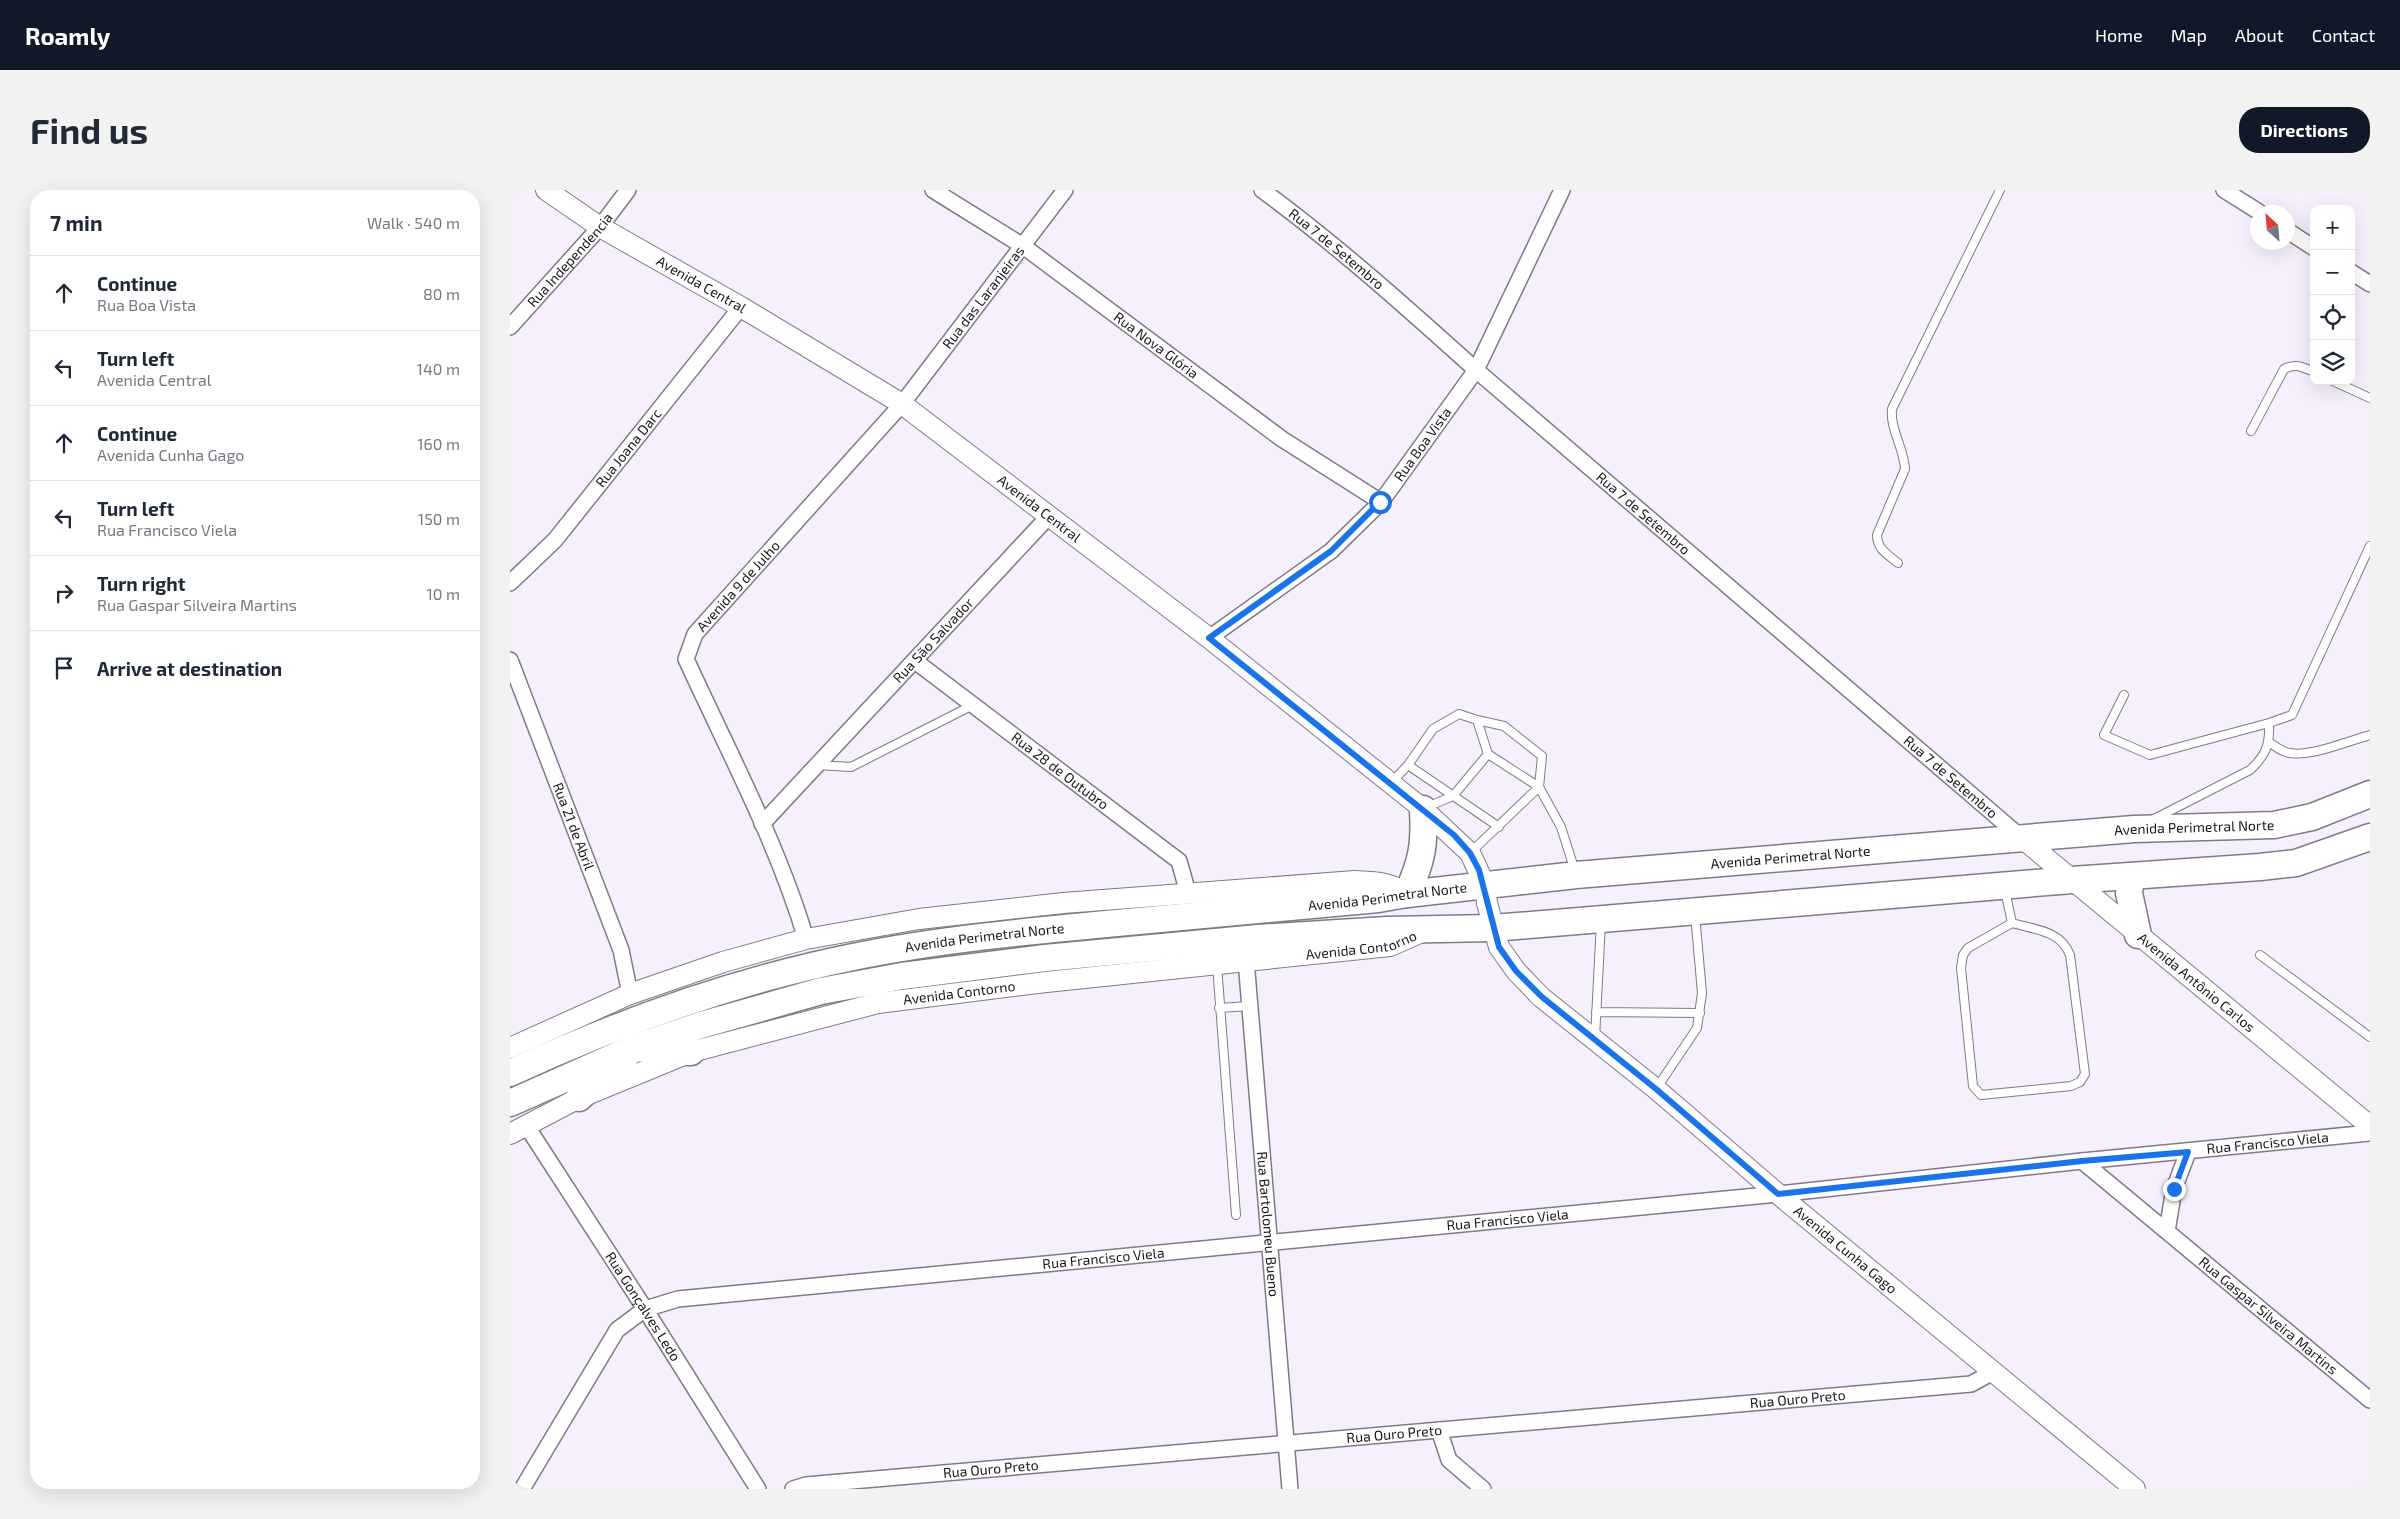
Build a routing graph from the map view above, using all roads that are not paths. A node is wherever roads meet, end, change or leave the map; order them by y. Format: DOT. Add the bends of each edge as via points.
graph roads {
  1 [pos="546,190"];
  2 [pos="628,190"];
  3 [pos="933,190"];
  4 [pos="1065,190"];
  5 [pos="1262,190"];
  6 [pos="1562,190"];
  7 [pos="2000,190"];
  8 [pos="2224,190"];
  9 [pos="2250,206"];
  10 [pos="600,226"];
  11 [pos="2295,236"];
  12 [pos="2310,245"];
  13 [pos="1023,246"];
  14 [pos="2355,275"];
  15 [pos="2370,284"];
  16 [pos="741,307"];
  17 [pos="510,326"];
  18 [pos="1476,370"];
  19 [pos="2310,370"];
  20 [pos="2342,385"];
  21 [pos="2370,398"];
  22 [pos="902,404"];
  23 [pos="2251,431"];
  24 [pos="1380,502"];
  25 [pos="1049,516"];
  26 [pos="2370,546"];
  27 [pos="1898,563"];
  28 [pos="510,583"];
  29 [pos="1209,638"];
  30 [pos="510,660"];
  31 [pos="915,661"];
  32 [pos="2124,695"];
  33 [pos="973,705"];
  34 [pos="1477,720"];
  35 [pos="2269,723"];
  36 [pos="2370,735"];
  37 [pos="2270,742"];
  38 [pos="1488,754"];
  39 [pos="817,765"];
  40 [pos="1408,765"];
  41 [pos="1391,783"];
  42 [pos="1540,787"];
  43 [pos="2370,794"];
  44 [pos="1453,796"];
  45 [pos="1423,808"];
  46 [pos="762,824"];
  47 [pos="1499,827"];
  48 [pos="2134,829"];
  49 [pos="2370,837"];
  50 [pos="2023,839"];
  51 [pos="1470,853"];
  52 [pos="1576,875"];
  53 [pos="2131,876"];
  54 [pos="2072,880"];
  55 [pos="1485,885"];
  56 [pos="2004,886"];
  57 [pos="1188,892"];
  58 [pos="1407,894"];
  59 [pos="1695,911"];
  60 [pos="1601,919"];
  61 [pos="2012,922"];
  62 [pos="1493,928"];
  63 [pos="1427,930"];
  64 [pos="2138,935"];
  65 [pos="806,939"];
  66 [pos="2260,955"];
  67 [pos="1246,960"];
  68 [pos="1217,963"];
  69 [pos="630,994"];
  70 [pos="1249,1006"];
  71 [pos="1219,1008"];
  72 [pos="1596,1012"];
  73 [pos="1700,1013"];
  74 [pos="2370,1037"];
  75 [pos="1595,1040"];
  76 [pos="510,1048"];
  77 [pos="634,1048"];
  78 [pos="691,1052"];
  79 [pos="510,1073"];
  80 [pos="1656,1089"];
  81 [pos="579,1098"];
  82 [pos="510,1103"];
  83 [pos="2370,1126"];
  84 [pos="518,1130"];
  85 [pos="2370,1134"];
  86 [pos="2188,1152"];
  87 [pos="2082,1161"];
  88 [pos="1778,1194"];
  89 [pos="1236,1215"];
  90 [pos="2167,1231"];
  91 [pos="1268,1243"];
  92 [pos="645,1309"];
  93 [pos="1993,1372"];
  94 [pos="2370,1400"];
  95 [pos="1439,1430"];
  96 [pos="1286,1443"];
  97 [pos="522,1489"];
  98 [pos="758,1489"];
  99 [pos="793,1489"];
  100 [pos="1290,1489"];
  101 [pos="1483,1489"];
  102 [pos="2134,1489"];
  1 -- 10 [label="street, Avenida Central"];
  2 -- 10 [label="street, Rua Independencia"];
  3 -- 13 [label="street, Rua Nova Glória"];
  4 -- 13 [label="street, Rua das Laranjeiras"];
  5 -- 18 [label="street, Rua 7 de Setembro" via="1395,297"];
  6 -- 18 [label="street, Rua Boa Vista"];
  7 -- 27 [label="lane" via="1892,409 1891,420 1905,469 1877,541 1879,548"];
  8 -- 9 [label="street"];
  10 -- 16 [label="street, Avenida Central"];
  10 -- 17 [label="street, Rua Independencia"];
  11 -- 12 [label="street"];
  13 -- 22 [label="street, Rua das Laranjeiras"];
  13 -- 24 [label="street, Rua Nova Glória" via="1282,439"];
  14 -- 15 [label="street"];
  16 -- 22 [label="street, Avenida Central"];
  16 -- 28 [label="street, Rua Joana Darc" via="555,540"];
  18 -- 24 [label="street, Rua Boa Vista"];
  18 -- 50 [label="street, Rua 7 de Setembro"];
  19 -- 23 [label="lane" via="2291,365 2284,369"];
  20 -- 21 [label="lane"];
  22 -- 25 [label="street, Avenida Central"];
  22 -- 46 [label="street, Avenida 9 de Julho" via="695,634 686,659"];
  24 -- 29 [label="street, Rua Boa Vista" via="1331,551"];
  25 -- 29 [label="street, Avenida Central"];
  25 -- 31 [label="street, Rua São Salvador"];
  26 -- 35 [label="lane" via="2292,715"];
  29 -- 41 [label="street, Avenida Central"];
  30 -- 69 [label="street, Rua 21 de Abril" via="621,950"];
  31 -- 33 [label="street, Rua 28 de Outubro"];
  31 -- 39 [label="street, Rua São Salvador"];
  32 -- 35 [label="lane" via="2104,735 2150,755"];
  33 -- 39 [label="lane" via="851,767"];
  33 -- 57 [label="street, Rua 28 de Outubro" via="1179,861"];
  34 -- 38 [label="lane"];
  34 -- 40 [label="lane" via="1460,714 1433,729"];
  34 -- 42 [label="lane" via="1504,726 1542,756"];
  35 -- 37 [label="lane"];
  36 -- 37 [label="lane" via="2307,753 2292,754"];
  37 -- 48 [label="lane" via="2259,762 2250,770"];
  38 -- 42 [label="lane"];
  38 -- 44 [label="lane"];
  39 -- 46 [label="street, Rua São Salvador"];
  40 -- 41 [label="lane"];
  40 -- 44 [label="lane"];
  41 -- 45 [label="street, Avenida Central"];
  42 -- 47 [label="lane"];
  42 -- 52 [label="lane" via="1561,827"];
  43 -- 48 [label="highway, Avenida Perimetral Norte" via="2312,817 2274,825"];
  44 -- 45 [label="lane"];
  44 -- 47 [label="lane"];
  45 -- 51 [label="street, Avenida Central"];
  45 -- 58 [label="highway" via="1425,838"];
  46 -- 65 [label="street, Avenida 9 de Julho" via="796,905"];
  47 -- 51 [label="lane"];
  48 -- 50 [label="highway, Avenida Perimetral Norte"];
  49 -- 53 [label="highway, Avenida Perimetral Norte" via="2296,863"];
  50 -- 52 [label="highway, Avenida Perimetral Norte"];
  50 -- 54 [label="street, Avenida Antônio Carlos"];
  51 -- 55 [label="street, Avenida Central"];
  52 -- 55 [label="highway, Avenida Perimetral Norte"];
  53 -- 54 [label="highway, Avenida Perimetral Norte"];
  53 -- 64 [label="highway" via="2129,893"];
  54 -- 56 [label="highway, Avenida Perimetral Norte"];
  54 -- 64 [label="street, Avenida Antônio Carlos"];
  55 -- 58 [label="highway, Avenida Perimetral Norte"];
  55 -- 62 [label="street, Avenida Cunha Gago"];
  56 -- 59 [label="highway, Avenida Perimetral Norte"];
  56 -- 61 [label="lane"];
  57 -- 58 [label="street" via="1355,881 1384,882"];
  57 -- 65 [label="street" via="919,919"];
  58 -- 79 [label="highway, Avenida Perimetral Norte" via="1378,900 959,939 853,957 758,980 653,1012"];
  59 -- 60 [label="highway, Avenida Perimetral Norte"];
  59 -- 73 [label="lane" via="1702,993"];
  60 -- 62 [label="highway, Avenida Perimetral Norte"];
  60 -- 72 [label="lane"];
  61 -- 61 [label="lane" via="2058,936 2066,945 2070,955 2085,1074 2080,1082 2071,1086 1981,1095 1973,1086 1961,968 1963,955 1968,948"];
  62 -- 63 [label="highway, Avenida Perimetral Norte"];
  62 -- 75 [label="street, Avenida Cunha Gago" via="1499,947 1516,971"];
  63 -- 67 [label="street, Avenida Contorno" via="1390,946"];
  63 -- 77 [label="highway, Avenida Perimetral Norte" via="1258,938 1045,958 902,976 821,991 746,1011"];
  64 -- 83 [label="street, Avenida Antônio Carlos"];
  65 -- 69 [label="street" via="723,962"];
  66 -- 74 [label="lane"];
  67 -- 68 [label="street, Avenida Contorno"];
  67 -- 70 [label="street, Rua Bartolomeu Bueno"];
  68 -- 71 [label="lane"];
  68 -- 78 [label="street, Avenida Contorno" via="878,1003"];
  69 -- 76 [label="street"];
  70 -- 71 [label="lane"];
  70 -- 91 [label="street, Rua Bartolomeu Bueno"];
  71 -- 89 [label="lane"];
  72 -- 73 [label="lane"];
  72 -- 75 [label="lane"];
  73 -- 80 [label="lane" via="1697,1028"];
  75 -- 80 [label="street, Avenida Cunha Gago"];
  77 -- 78 [label="highway"];
  77 -- 81 [label="highway"];
  77 -- 82 [label="highway, Avenida Perimetral Norte"];
  78 -- 81 [label="street, Avenida Contorno"];
  80 -- 88 [label="street, Avenida Cunha Gago"];
  81 -- 84 [label="street, Avenida Contorno"];
  84 -- 92 [label="street, Rua Gonçalves Ledo"];
  85 -- 86 [label="street, Rua Francisco Viela"];
  86 -- 87 [label="street, Rua Francisco Viela"];
  86 -- 90 [label="street" via="2174,1189"];
  87 -- 88 [label="street, Rua Francisco Viela"];
  87 -- 90 [label="street, Rua Gaspar Silveira Martins"];
  88 -- 91 [label="street, Rua Francisco Viela"];
  88 -- 93 [label="street, Avenida Cunha Gago"];
  90 -- 94 [label="street, Rua Gaspar Silveira Martins"];
  91 -- 92 [label="street, Rua Francisco Viela" via="678,1299"];
  91 -- 96 [label="street, Rua Bartolomeu Bueno"];
  92 -- 97 [label="street" via="617,1330"];
  92 -- 98 [label="street, Rua Gonçalves Ledo"];
  93 -- 95 [label="street, Rua Ouro Preto" via="1971,1384"];
  93 -- 102 [label="street, Avenida Cunha Gago"];
  95 -- 96 [label="street, Rua Ouro Preto"];
  95 -- 101 [label="street" via="1449,1460"];
  96 -- 99 [label="street, Rua Ouro Preto" via="806,1484"];
  96 -- 100 [label="street, Rua Bartolomeu Bueno"];
}
